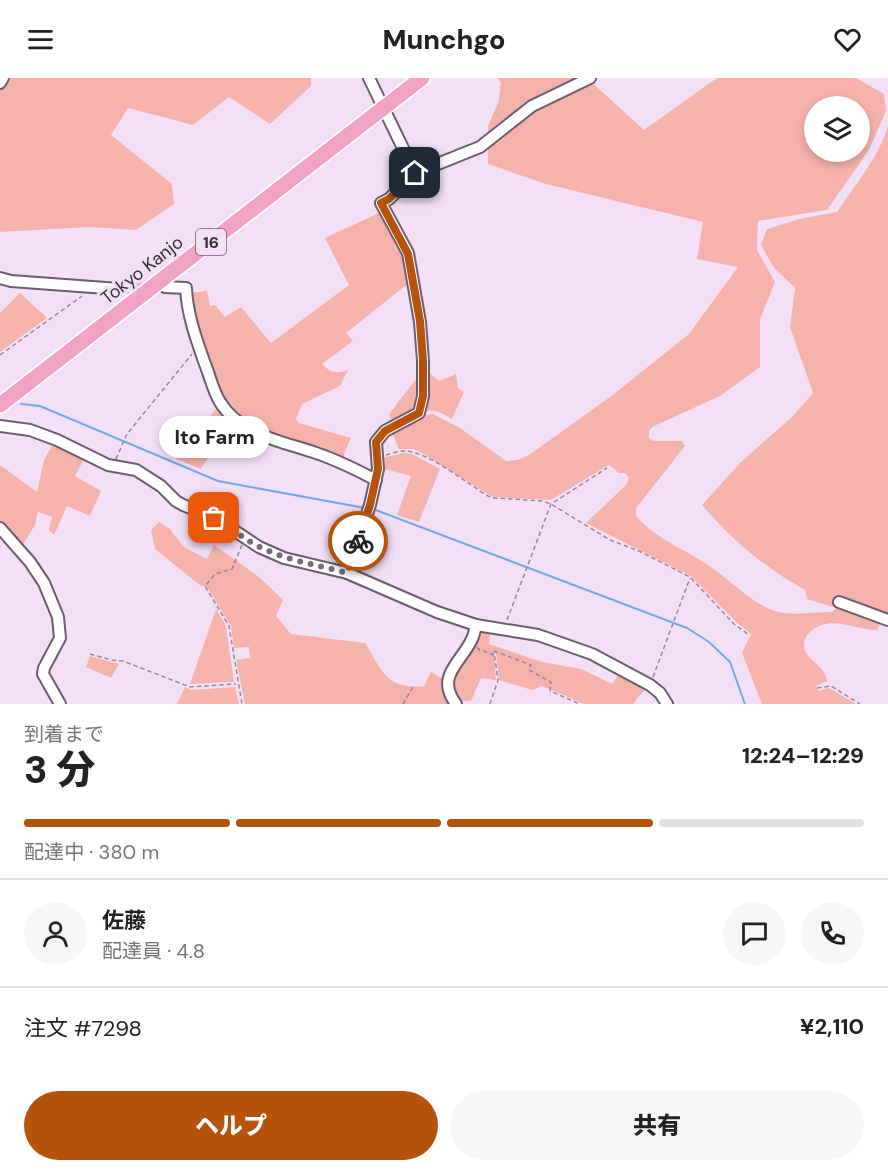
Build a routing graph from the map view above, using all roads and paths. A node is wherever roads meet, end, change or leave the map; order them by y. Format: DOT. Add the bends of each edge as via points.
graph roads {
  1 [pos="3,78"];
  2 [pos="369,78"];
  3 [pos="405,78"];
  4 [pos="422,78"];
  5 [pos="590,78"];
  6 [pos="0,83"];
  7 [pos="381,103"];
  8 [pos="415,173"];
  9 [pos="0,278"];
  10 [pos="95,286"];
  11 [pos="165,287"];
  12 [pos="119,289"];
  13 [pos="198,346"];
  14 [pos="0,355"];
  15 [pos="0,392"];
  16 [pos="0,405"];
  17 [pos="0,426"];
  18 [pos="378,457"];
  19 [pos="113,466"];
  20 [pos="607,468"];
  21 [pos="376,480"];
  22 [pos="552,504"];
  23 [pos="0,528"];
  24 [pos="244,538"];
  25 [pos="347,573"];
  26 [pos="690,577"];
  27 [pos="839,602"];
  28 [pos="888,620"];
  29 [pos="476,625"];
  30 [pos="503,629"];
  31 [pos="749,635"];
  32 [pos="470,642"];
  33 [pos="90,654"];
  34 [pos="495,656"];
  35 [pos="238,684"];
  36 [pos="650,685"];
  37 [pos="413,687"];
  38 [pos="817,688"];
  39 [pos="60,704"];
  40 [pos="242,704"];
  41 [pos="403,704"];
  42 [pos="456,704"];
  43 [pos="490,704"];
  44 [pos="580,704"];
  45 [pos="667,704"];
  46 [pos="860,704"];
  1 -- 6 [label="street"];
  2 -- 7 [label="street"];
  3 -- 7 [label="highway, Tokyo Kanjo / 16"];
  4 -- 7 [label="highway, Tokyo Kanjo / 16"];
  5 -- 8 [label="street" via="532,106 480,147"];
  7 -- 8 [label="street"];
  7 -- 15 [label="highway, Tokyo Kanjo / 16"];
  7 -- 16 [label="highway, Tokyo Kanjo / 16"];
  8 -- 18 [label="street" via="381,203 408,254 422,341 423,396 419,413 385,431 376,442"];
  9 -- 10 [label="street"];
  10 -- 12 [label="street"];
  10 -- 14 [label="path"];
  11 -- 13 [label="street" via="186,288"];
  13 -- 19 [label="path" via="127,434"];
  13 -- 21 [label="street" via="221,403 232,417 269,439 323,456"];
  17 -- 19 [label="street" via="37,432"];
  18 -- 21 [label="street"];
  18 -- 22 [label="path" via="413,452 488,496"];
  19 -- 24 [label="street" via="142,473 176,501 214,518"];
  20 -- 22 [label="path"];
  21 -- 25 [label="street"];
  22 -- 26 [label="path" via="610,540"];
  22 -- 30 [label="path"];
  23 -- 39 [label="street" via="44,583 58,617 60,638 43,674"];
  24 -- 25 [label="street" via="284,558"];
  24 -- 35 [label="path" via="232,569 215,574 205,586 229,627"];
  25 -- 29 [label="street"];
  26 -- 31 [label="path"];
  26 -- 36 [label="path"];
  27 -- 28 [label="street"];
  29 -- 30 [label="street"];
  29 -- 32 [label="street"];
  30 -- 36 [label="street" via="570,645"];
  32 -- 34 [label="path" via="478,650"];
  32 -- 42 [label="street" via="448,682"];
  33 -- 35 [label="path" via="123,661 190,687"];
  34 -- 43 [label="path" via="498,680"];
  34 -- 44 [label="path" via="494,651 531,666 529,670 551,682 550,690"];
  35 -- 40 [label="path"];
  36 -- 45 [label="street"];
  37 -- 41 [label="path"];
  38 -- 46 [label="path" via="831,686"];
}
